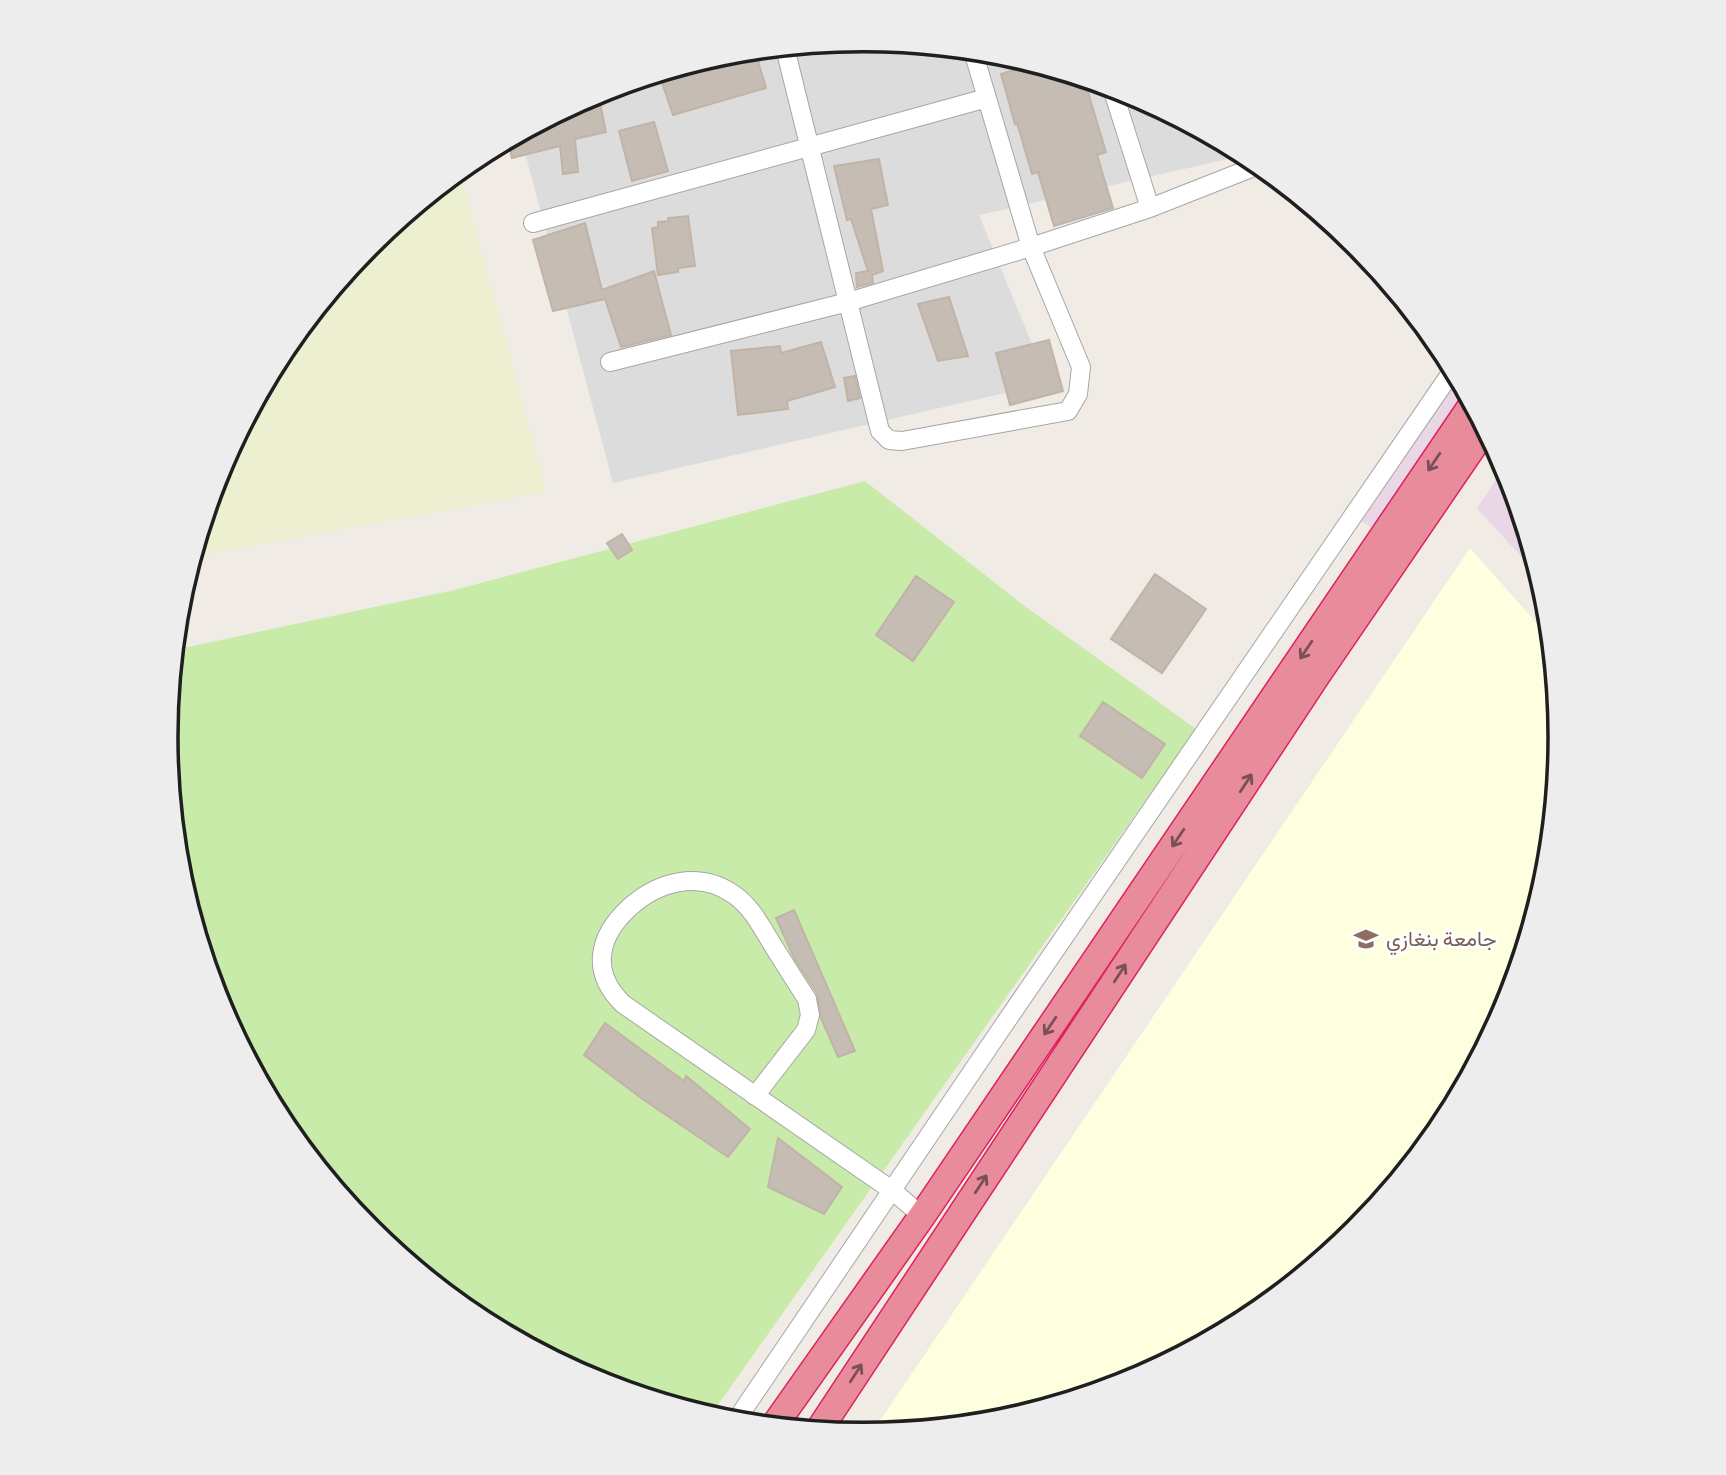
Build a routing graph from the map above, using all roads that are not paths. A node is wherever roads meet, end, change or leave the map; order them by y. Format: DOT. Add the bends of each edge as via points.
graph roads {
  1 [pos="787,57"];
  2 [pos="976,62"];
  3 [pos="987,98"];
  4 [pos="1116,102"];
  5 [pos="809,148"];
  6 [pos="1247,170"];
  7 [pos="1150,208"];
  8 [pos="533,223"];
  9 [pos="1031,247"];
  10 [pos="849,302"];
  11 [pos="610,362"];
  12 [pos="1447,379"];
  13 [pos="1466,414"];
  14 [pos="1479,438"];
  15 [pos="755,1096"];
  16 [pos="893,1191"];
  17 [pos="922,1216"];
  18 [pos="742,1411"];
  19 [pos="780,1418"];
  20 [pos="824,1421"];
  1 -- 5 [label="street"];
  2 -- 3 [label="street"];
  3 -- 5 [label="street"];
  3 -- 9 [label="street"];
  4 -- 7 [label="street"];
  5 -- 8 [label="street"];
  5 -- 10 [label="street"];
  6 -- 7 [label="street"];
  7 -- 9 [label="street"];
  9 -- 10 [label="street"];
  9 -- 10 [label="street" via="1081,367 1078,394 1068,411 889,440 880,431"];
  10 -- 11 [label="street"];
  12 -- 16 [label="street"];
  13 -- 17 [label="highway, one-way"];
  20 -- 14 [label="highway, one-way"];
  15 -- 15 [label="street" via="623,1004 609,987 602,965 608,933 635,903 659,887 698,881 735,895 753,914 807,999 810,1015 806,1030"];
  15 -- 16 [label="street"];
  16 -- 17 [label="street"];
  16 -- 18 [label="street"];
  17 -- 19 [label="highway"];
}
